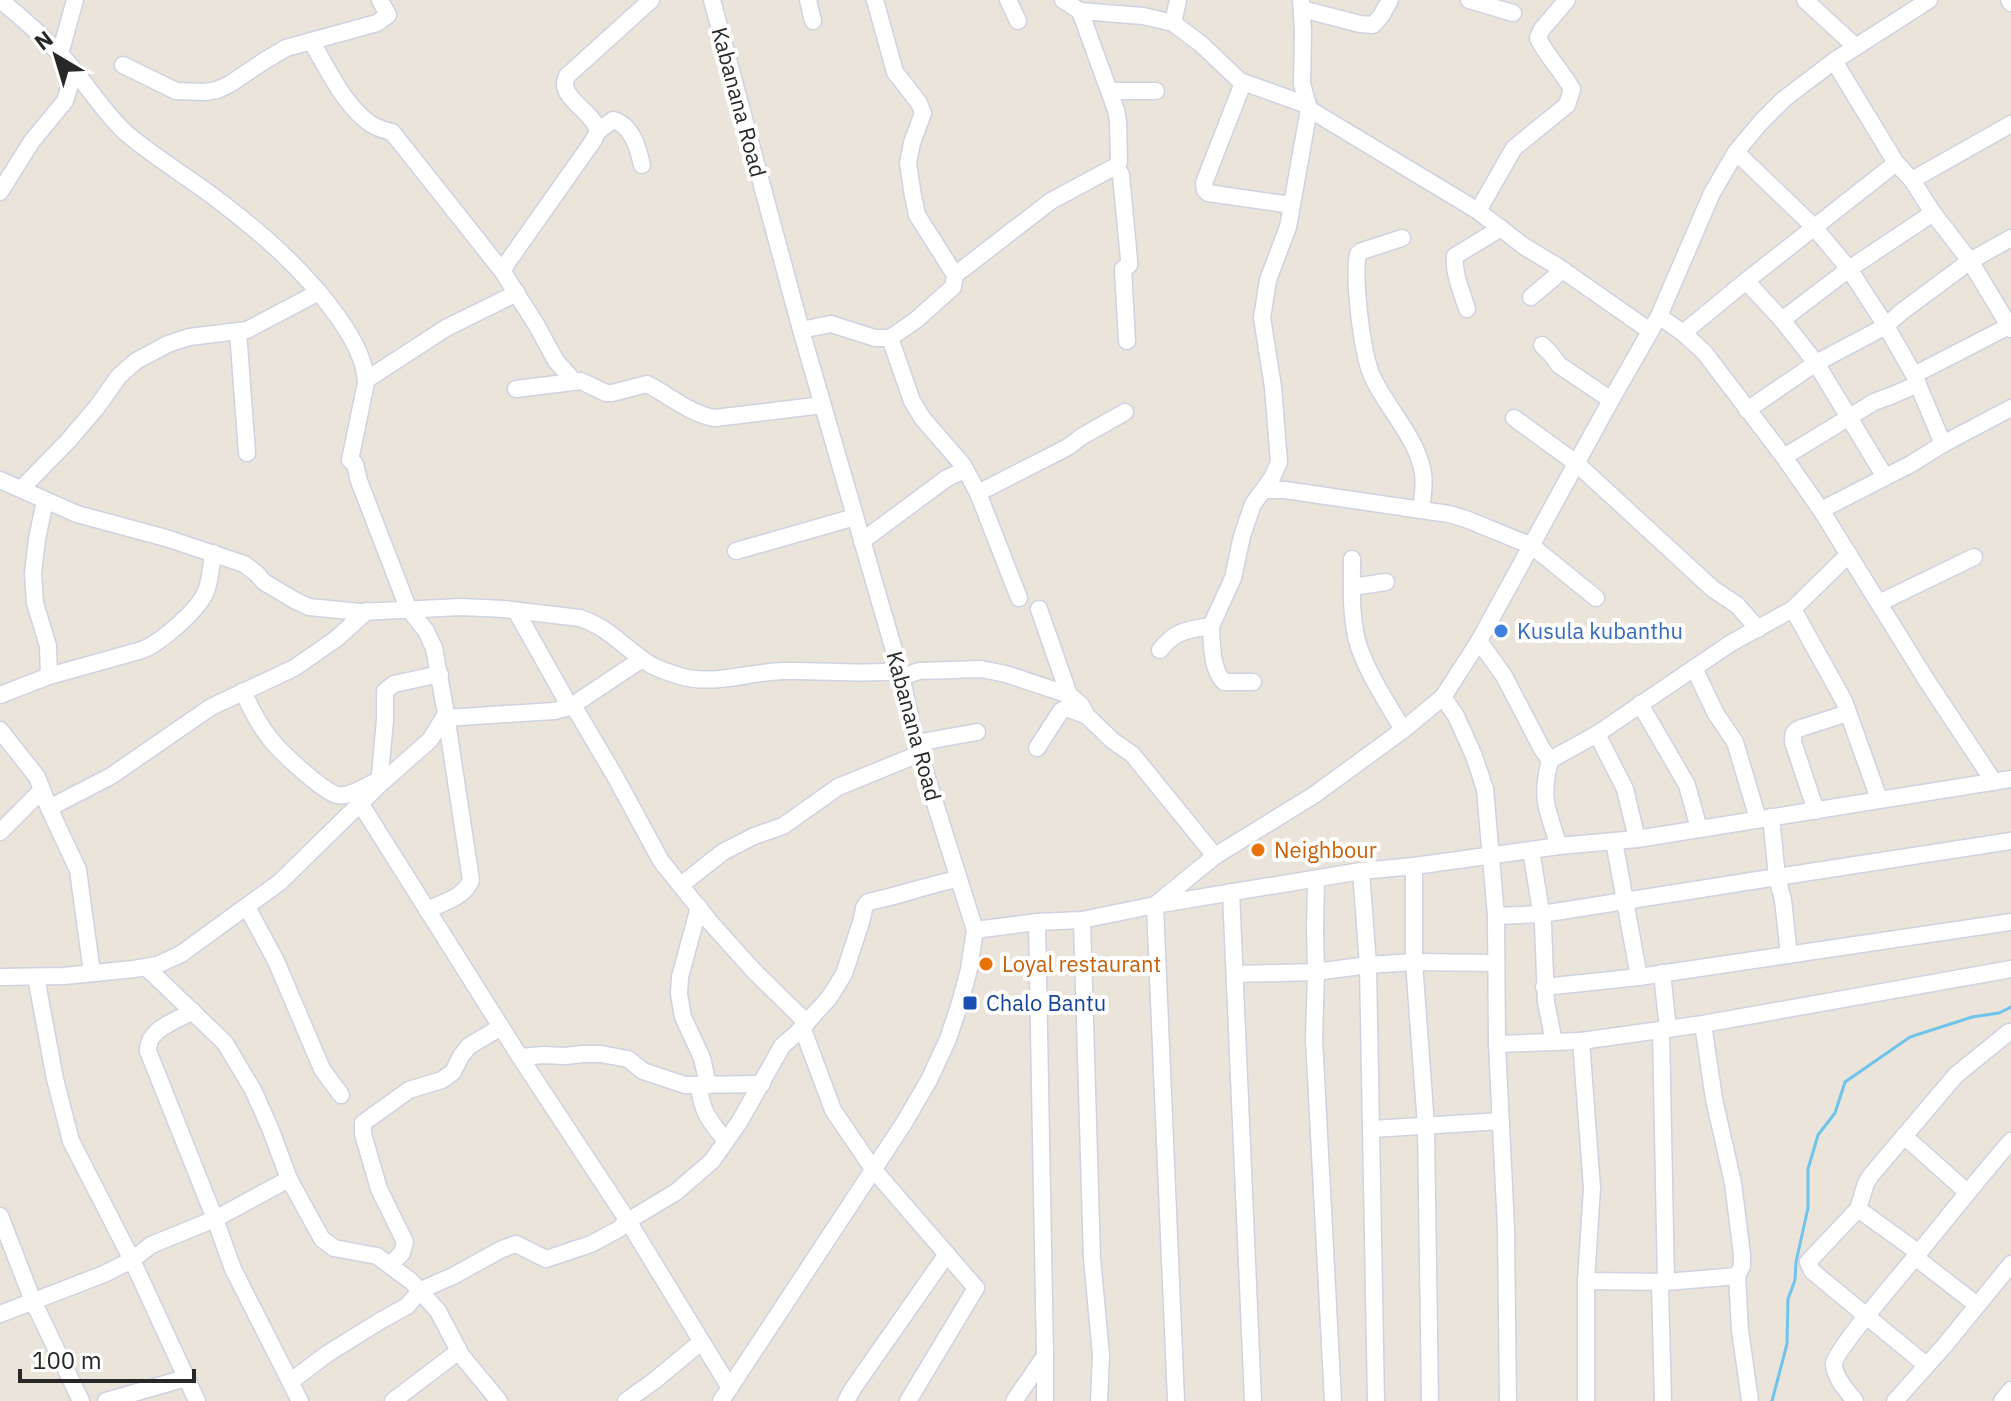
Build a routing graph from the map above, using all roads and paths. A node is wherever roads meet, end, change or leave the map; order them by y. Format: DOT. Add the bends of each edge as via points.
graph roads {
  1 [pos="0,0"];
  2 [pos="75,0"];
  3 [pos="380,0"];
  4 [pos="651,0"];
  5 [pos="712,0"];
  6 [pos="808,0"];
  7 [pos="875,0"];
  8 [pos="1008,0"];
  9 [pos="1063,0"];
  10 [pos="1178,0"];
  11 [pos="1390,0"];
  12 [pos="1469,0"];
  13 [pos="1567,0"];
  14 [pos="1805,0"];
  15 [pos="1929,0"];
  16 [pos="1301,5"];
  17 [pos="1080,11"];
  18 [pos="1513,13"];
  19 [pos="813,21"];
  20 [pos="1018,21"];
  21 [pos="1173,23"];
  22 [pos="311,41"];
  23 [pos="1856,47"];
  24 [pos="60,54"];
  25 [pos="1834,61"];
  26 [pos="123,65"];
  27 [pos="74,72"];
  28 [pos="1243,83"];
  29 [pos="1110,91"];
  30 [pos="1156,91"];
  31 [pos="1308,107"];
  32 [pos="2011,124"];
  33 [pos="598,131"];
  34 [pos="1736,152"];
  35 [pos="1896,163"];
  36 [pos="642,165"];
  37 [pos="1116,166"];
  38 [pos="1912,180"];
  39 [pos="0,192"];
  40 [pos="1291,205"];
  41 [pos="1478,211"];
  42 [pos="1933,213"];
  43 [pos="1814,227"];
  44 [pos="1501,228"];
  45 [pos="1402,238"];
  46 [pos="2011,238"];
  47 [pos="1970,261"];
  48 [pos="1849,269"];
  49 [pos="1563,270"];
  50 [pos="503,272"];
  51 [pos="955,275"];
  52 [pos="1746,281"];
  53 [pos="319,292"];
  54 [pos="517,293"];
  55 [pos="1531,297"];
  56 [pos="1467,309"];
  57 [pos="1782,320"];
  58 [pos="1655,324"];
  59 [pos="1886,326"];
  60 [pos="2010,327"];
  61 [pos="801,330"];
  62 [pos="238,331"];
  63 [pos="1683,333"];
  64 [pos="890,338"];
  65 [pos="1127,341"];
  66 [pos="1542,345"];
  67 [pos="1816,363"];
  68 [pos="1916,379"];
  69 [pos="366,380"];
  70 [pos="574,381"];
  71 [pos="516,389"];
  72 [pos="1611,400"];
  73 [pos="823,405"];
  74 [pos="2011,408"];
  75 [pos="1747,410"];
  76 [pos="1125,412"];
  77 [pos="1849,416"];
  78 [pos="1514,418"];
  79 [pos="1943,444"];
  80 [pos="247,453"];
  81 [pos="1784,457"];
  82 [pos="1576,463"];
  83 [pos="965,470"];
  84 [pos="1885,477"];
  85 [pos="0,480"];
  86 [pos="21,489"];
  87 [pos="1264,490"];
  88 [pos="978,493"];
  89 [pos="45,501"];
  90 [pos="1421,510"];
  91 [pos="1821,510"];
  92 [pos="855,517"];
  93 [pos="862,541"];
  94 [pos="1532,546"];
  95 [pos="736,551"];
  96 [pos="213,553"];
  97 [pos="1849,554"];
  98 [pos="1974,557"];
  99 [pos="1352,559"];
  100 [pos="1386,582"];
  101 [pos="1352,587"];
  102 [pos="1019,598"];
  103 [pos="1596,598"];
  104 [pos="1879,603"];
  105 [pos="408,608"];
  106 [pos="1039,609"];
  107 [pos="1793,609"];
  108 [pos="367,611"];
  109 [pos="516,611"];
  110 [pos="1211,626"];
  111 [pos="1758,629"];
  112 [pos="1479,641"];
  113 [pos="1160,650"];
  114 [pos="642,659"];
  115 [pos="1694,668"];
  116 [pos="440,674"];
  117 [pos="901,674"];
  118 [pos="49,676"];
  119 [pos="1253,682"];
  120 [pos="243,691"];
  121 [pos="0,695"];
  122 [pos="1069,695"];
  123 [pos="1443,697"];
  124 [pos="1640,704"];
  125 [pos="572,706"];
  126 [pos="1848,713"];
  127 [pos="446,716"];
  128 [pos="1087,716"];
  129 [pos="1403,730"];
  130 [pos="1,732"];
  131 [pos="977,732"];
  132 [pos="1597,734"];
  133 [pos="1037,748"];
  134 [pos="918,749"];
  135 [pos="1550,760"];
  136 [pos="2011,779"];
  137 [pos="1994,782"];
  138 [pos="379,783"];
  139 [pos="42,790"];
  140 [pos="1879,799"];
  141 [pos="360,803"];
  142 [pos="49,808"];
  143 [pos="1816,811"];
  144 [pos="1765,818"];
  145 [pos="1699,829"];
  146 [pos="0,832"];
  147 [pos="1637,839"];
  148 [pos="1614,841"];
  149 [pos="2011,841"];
  150 [pos="1559,846"];
  151 [pos="1531,850"];
  152 [pos="1491,855"];
  153 [pos="1215,856"];
  154 [pos="1414,866"];
  155 [pos="1361,871"];
  156 [pos="1777,877"];
  157 [pos="958,879"];
  158 [pos="1316,879"];
  159 [pos="681,885"];
  160 [pos="1231,892"];
  161 [pos="1626,900"];
  162 [pos="1155,905"];
  163 [pos="247,907"];
  164 [pos="699,907"];
  165 [pos="427,910"];
  166 [pos="1542,914"];
  167 [pos="1496,916"];
  168 [pos="1082,920"];
  169 [pos="1037,922"];
  170 [pos="2011,922"];
  171 [pos="975,930"];
  172 [pos="1789,955"];
  173 [pos="1414,962"];
  174 [pos="1496,963"];
  175 [pos="1368,965"];
  176 [pos="146,967"];
  177 [pos="2011,969"];
  178 [pos="1316,972"];
  179 [pos="92,973"];
  180 [pos="1662,973"];
  181 [pos="1236,974"];
  182 [pos="0,977"];
  183 [pos="36,977"];
  184 [pos="1639,977"];
  185 [pos="1544,987"];
  186 [pos="193,1011"];
  187 [pos="1703,1024"];
  188 [pos="804,1025"];
  189 [pos="501,1027"];
  190 [pos="1665,1030"];
  191 [pos="2009,1032"];
  192 [pos="1581,1041"];
  193 [pos="1554,1042"];
  194 [pos="1497,1044"];
  195 [pos="520,1057"];
  196 [pos="762,1084"];
  197 [pos="703,1085"];
  198 [pos="341,1095"];
  199 [pos="1501,1121"];
  200 [pos="1426,1126"];
  201 [pos="1372,1129"];
  202 [pos="1904,1136"];
  203 [pos="726,1141"];
  204 [pos="2011,1141"];
  205 [pos="873,1169"];
  206 [pos="289,1179"];
  207 [pos="1967,1192"];
  208 [pos="1858,1209"];
  209 [pos="0,1216"];
  210 [pos="215,1219"];
  211 [pos="628,1221"];
  212 [pos="947,1254"];
  213 [pos="1917,1255"];
  214 [pos="132,1260"];
  215 [pos="391,1264"];
  216 [pos="2011,1264"];
  217 [pos="1737,1276"];
  218 [pos="1586,1281"];
  219 [pos="1666,1282"];
  220 [pos="421,1290"];
  221 [pos="33,1301"];
  222 [pos="1977,1305"];
  223 [pos="0,1314"];
  224 [pos="1867,1315"];
  225 [pos="701,1342"];
  226 [pos="459,1351"];
  227 [pos="1045,1355"];
  228 [pos="1926,1365"];
  229 [pos="186,1378"];
  230 [pos="290,1382"];
  231 [pos="2011,1390"];
  232 [pos="725,1395"];
  233 [pos="81,1401"];
  234 [pos="106,1401"];
  235 [pos="197,1401"];
  236 [pos="300,1401"];
  237 [pos="393,1401"];
  238 [pos="499,1401"];
  239 [pos="626,1401"];
  240 [pos="846,1401"];
  241 [pos="908,1401"];
  242 [pos="1014,1401"];
  243 [pos="1045,1401"];
  244 [pos="1099,1401"];
  245 [pos="1176,1401"];
  246 [pos="1253,1401"];
  247 [pos="1333,1401"];
  248 [pos="1367,1401"];
  249 [pos="1376,1401"];
  250 [pos="1430,1401"];
  251 [pos="1508,1401"];
  252 [pos="1586,1401"];
  253 [pos="1663,1401"];
  254 [pos="1750,1401"];
  255 [pos="1855,1401"];
  256 [pos="1895,1401"];
  257 [pos="2002,1401"];
  1 -- 24 [label="street"];
  2 -- 24 [label="street"];
  3 -- 22 [label="street" via="388,15 384,19"];
  4 -- 33 [label="street" via="564,81 565,90"];
  5 -- 61 [label="street, Kabanana Road"];
  6 -- 19 [label="street"];
  7 -- 51 [label="street" via="895,72 923,113 908,163 917,215"];
  8 -- 20 [label="street"];
  9 -- 17 [label="street"];
  10 -- 21 [label="street"];
  11 -- 16 [label="street" via="1373,25"];
  12 -- 18 [label="street"];
  13 -- 41 [label="street" via="1538,38 1572,89 1567,105 1514,148"];
  14 -- 23 [label="street"];
  15 -- 23 [label="street"];
  16 -- 31 [label="street" via="1302,84"];
  17 -- 21 [label="street"];
  17 -- 29 [label="street"];
  21 -- 28 [label="street"];
  22 -- 26 [label="street" via="286,48 230,84 205,92 176,91"];
  22 -- 50 [label="street" via="348,103 368,123 392,132"];
  23 -- 25 [label="street"];
  24 -- 27 [label="street"];
  25 -- 34 [label="street" via="1784,99"];
  25 -- 35 [label="street"];
  27 -- 39 [label="street" via="65,101"];
  27 -- 53 [label="street" via="123,130 269,241"];
  28 -- 31 [label="street"];
  28 -- 40 [label="street" via="1205,190"];
  29 -- 30 [label="street"];
  29 -- 37 [label="street" via="1118,121"];
  31 -- 40 [label="street"];
  31 -- 41 [label="street"];
  32 -- 38 [label="street"];
  33 -- 36 [label="street" via="613,120 620,122 638,144"];
  33 -- 50 [label="street"];
  34 -- 43 [label="street"];
  34 -- 58 [label="street" via="1712,193"];
  35 -- 38 [label="street"];
  35 -- 43 [label="street"];
  37 -- 51 [label="street" via="1051,201"];
  37 -- 65 [label="street" via="1129,260 1123,269"];
  38 -- 42 [label="street"];
  40 -- 87 [label="street" via="1262,318 1279,462"];
  41 -- 44 [label="street"];
  42 -- 47 [label="street"];
  42 -- 48 [label="street"];
  43 -- 48 [label="street"];
  43 -- 52 [label="street"];
  44 -- 49 [label="street"];
  44 -- 56 [label="street" via="1455,256"];
  45 -- 90 [label="street" via="1358,254 1360,326 1370,373 1416,449 1424,476"];
  46 -- 47 [label="street"];
  47 -- 59 [label="street"];
  47 -- 60 [label="street"];
  48 -- 57 [label="street"];
  48 -- 59 [label="street"];
  49 -- 55 [label="street"];
  49 -- 58 [label="street"];
  50 -- 54 [label="street"];
  51 -- 64 [label="street" via="948,293"];
  52 -- 57 [label="street"];
  52 -- 63 [label="street"];
  53 -- 62 [label="street"];
  53 -- 69 [label="street" via="354,341"];
  54 -- 69 [label="street" via="446,328"];
  54 -- 70 [label="street" via="556,361"];
  57 -- 67 [label="street"];
  58 -- 63 [label="street"];
  58 -- 72 [label="street"];
  59 -- 67 [label="street"];
  59 -- 68 [label="street"];
  60 -- 68 [label="street"];
  61 -- 64 [label="street" via="831,324"];
  61 -- 73 [label="street, Kabanana Road"];
  62 -- 80 [label="street"];
  62 -- 86 [label="street" via="189,337 136,361"];
  63 -- 75 [label="street" via="1704,352"];
  64 -- 83 [label="street" via="912,401"];
  66 -- 72 [label="street" via="1559,365"];
  67 -- 75 [label="street"];
  67 -- 77 [label="street"];
  68 -- 77 [label="street"];
  68 -- 79 [label="street"];
  69 -- 105 [label="street" via="350,460"];
  70 -- 71 [label="street"];
  70 -- 73 [label="street" via="606,393 647,384 715,418"];
  72 -- 82 [label="street"];
  73 -- 92 [label="street, Kabanana Road"];
  74 -- 79 [label="street"];
  75 -- 81 [label="street"];
  76 -- 88 [label="street"];
  77 -- 81 [label="street"];
  77 -- 84 [label="street"];
  78 -- 82 [label="street"];
  79 -- 84 [label="street"];
  81 -- 91 [label="street"];
  82 -- 94 [label="street"];
  82 -- 111 [label="street"];
  83 -- 88 [label="street"];
  83 -- 93 [label="street"];
  84 -- 91 [label="street"];
  85 -- 86 [label="street"];
  86 -- 89 [label="street"];
  87 -- 90 [label="street"];
  87 -- 110 [label="street" via="1253,504 1233,578"];
  88 -- 102 [label="street"];
  89 -- 96 [label="street"];
  89 -- 118 [label="street" via="33,573"];
  90 -- 94 [label="street" via="1458,516"];
  91 -- 97 [label="street"];
  92 -- 93 [label="street, Kabanana Road"];
  92 -- 95 [label="street"];
  93 -- 117 [label="street, Kabanana Road"];
  94 -- 103 [label="street"];
  94 -- 112 [label="street"];
  96 -- 108 [label="street" via="244,564 301,604"];
  96 -- 118 [label="street" via="202,599 153,646"];
  97 -- 104 [label="street"];
  97 -- 107 [label="street"];
  98 -- 104 [label="street"];
  99 -- 101 [label="street"];
  100 -- 101 [label="street"];
  101 -- 129 [label="street" via="1358,644"];
  104 -- 137 [label="street"];
  105 -- 108 [label="street"];
  105 -- 109 [label="street"];
  105 -- 116 [label="street" via="431,639"];
  106 -- 122 [label="street"];
  107 -- 111 [label="street"];
  107 -- 126 [label="street"];
  108 -- 120 [label="street" via="316,654"];
  109 -- 114 [label="street" via="589,621"];
  109 -- 125 [label="street"];
  110 -- 113 [label="street" via="1170,637"];
  110 -- 119 [label="street" via="1218,676 1224,682"];
  111 -- 115 [label="street"];
  112 -- 123 [label="street"];
  112 -- 135 [label="street"];
  114 -- 117 [label="street" via="658,669 704,681 785,671"];
  114 -- 125 [label="street"];
  115 -- 124 [label="street"];
  115 -- 144 [label="street" via="1735,742"];
  116 -- 127 [label="street"];
  116 -- 138 [label="street" via="394,684 385,691"];
  117 -- 122 [label="street" via="981,669"];
  117 -- 134 [label="street, Kabanana Road"];
  118 -- 121 [label="street"];
  120 -- 138 [label="street" via="268,739 330,792 343,795"];
  120 -- 142 [label="street" via="200,713 122,769"];
  122 -- 128 [label="street"];
  123 -- 129 [label="street"];
  123 -- 152 [label="street" via="1485,789"];
  124 -- 132 [label="street"];
  124 -- 145 [label="street" via="1687,785"];
  125 -- 127 [label="street"];
  125 -- 159 [label="street" via="661,861"];
  126 -- 140 [label="street"];
  126 -- 143 [label="street" via="1793,734"];
  127 -- 138 [label="street" via="430,740"];
  127 -- 165 [label="street" via="471,880 461,893"];
  128 -- 133 [label="street" via="1061,711"];
  128 -- 153 [label="street" via="1132,754"];
  129 -- 153 [label="street" via="1314,795"];
  130 -- 139 [label="street"];
  131 -- 134 [label="street"];
  132 -- 135 [label="street"];
  132 -- 147 [label="street" via="1625,789"];
  134 -- 157 [label="street, Kabanana Road"];
  134 -- 159 [label="street" via="838,787 783,826 723,852"];
  135 -- 150 [label="street" via="1544,800"];
  136 -- 137 [label="street"];
  137 -- 140 [label="street"];
  138 -- 141 [label="street"];
  139 -- 142 [label="street"];
  139 -- 146 [label="street"];
  140 -- 143 [label="street"];
  141 -- 163 [label="street"];
  141 -- 165 [label="street"];
  142 -- 179 [label="street" via="78,870"];
  143 -- 144 [label="street"];
  144 -- 145 [label="street"];
  144 -- 156 [label="street"];
  145 -- 147 [label="street"];
  147 -- 148 [label="street"];
  148 -- 150 [label="street"];
  148 -- 161 [label="street"];
  149 -- 156 [label="street"];
  150 -- 151 [label="street"];
  151 -- 152 [label="street"];
  151 -- 166 [label="street"];
  152 -- 154 [label="street"];
  152 -- 167 [label="street"];
  153 -- 162 [label="street"];
  154 -- 155 [label="street"];
  154 -- 173 [label="street"];
  155 -- 158 [label="street"];
  155 -- 175 [label="street"];
  156 -- 161 [label="street"];
  156 -- 172 [label="street"];
  157 -- 171 [label="street, Kabanana Road"];
  157 -- 188 [label="street" via="868,902 844,974"];
  158 -- 160 [label="street"];
  158 -- 178 [label="street"];
  159 -- 164 [label="street"];
  160 -- 162 [label="street"];
  160 -- 181 [label="street"];
  161 -- 166 [label="street"];
  161 -- 184 [label="street"];
  162 -- 168 [label="street"];
  162 -- 245 [label="street"];
  163 -- 176 [label="street" via="181,954"];
  163 -- 198 [label="street" via="272,951 322,1069"];
  164 -- 188 [label="street"];
  164 -- 197 [label="street" via="679,994 683,1017 702,1058"];
  165 -- 189 [label="street"];
  166 -- 167 [label="street"];
  166 -- 185 [label="street"];
  167 -- 174 [label="street"];
  168 -- 169 [label="street"];
  168 -- 244 [label="street"];
  169 -- 171 [label="street"];
  169 -- 227 [label="street"];
  170 -- 172 [label="street"];
  171 -- 205 [label="street, Kabanana Road" via="948,1039 917,1101"];
  172 -- 180 [label="street"];
  173 -- 174 [label="street"];
  173 -- 175 [label="street"];
  173 -- 200 [label="street"];
  174 -- 194 [label="street"];
  175 -- 178 [label="street"];
  175 -- 201 [label="street"];
  176 -- 179 [label="street"];
  176 -- 186 [label="street"];
  177 -- 187 [label="street"];
  178 -- 181 [label="street"];
  178 -- 247 [label="street" via="1314,1039"];
  179 -- 183 [label="street"];
  180 -- 184 [label="street"];
  180 -- 190 [label="street"];
  181 -- 246 [label="street"];
  182 -- 183 [label="street"];
  183 -- 214 [label="street" via="67,1131"];
  184 -- 185 [label="street"];
  185 -- 193 [label="street"];
  186 -- 206 [label="street" via="225,1043 246,1078"];
  186 -- 210 [label="street" via="153,1035 148,1051"];
  187 -- 190 [label="street"];
  187 -- 217 [label="street" via="1733,1183 1742,1255"];
  188 -- 196 [label="street" via="782,1046"];
  188 -- 205 [label="street" via="833,1110"];
  189 -- 195 [label="street"];
  189 -- 215 [label="street" via="469,1046 442,1080 409,1090 363,1123 379,1189 405,1242"];
  190 -- 192 [label="street"];
  190 -- 219 [label="street"];
  191 -- 202 [label="street" via="1956,1075"];
  192 -- 193 [label="street"];
  192 -- 218 [label="street" via="1592,1188"];
  193 -- 194 [label="street"];
  194 -- 199 [label="street"];
  195 -- 197 [label="street" via="618,1056 662,1079"];
  195 -- 211 [label="street"];
  196 -- 197 [label="street"];
  196 -- 203 [label="street"];
  197 -- 203 [label="street" via="704,1112"];
  199 -- 200 [label="street"];
  199 -- 251 [label="street"];
  200 -- 201 [label="street"];
  200 -- 250 [label="street"];
  201 -- 249 [label="street"];
  202 -- 207 [label="street"];
  202 -- 208 [label="street" via="1866,1183"];
  203 -- 211 [label="street" via="712,1161 676,1192"];
  204 -- 207 [label="street"];
  205 -- 212 [label="street"];
  205 -- 232 [label="street, Kabanana Road"];
  206 -- 210 [label="street"];
  206 -- 215 [label="street" via="328,1244"];
  207 -- 213 [label="street"];
  208 -- 213 [label="street"];
  208 -- 224 [label="street" via="1808,1262 1812,1271"];
  209 -- 221 [label="street"];
  210 -- 214 [label="street" via="151,1245"];
  210 -- 230 [label="street" via="233,1269"];
  211 -- 220 [label="street" via="591,1244 546,1259 516,1244"];
  211 -- 225 [label="street"];
  212 -- 240 [label="street"];
  212 -- 241 [label="street" via="976,1288"];
  213 -- 222 [label="street"];
  213 -- 224 [label="street"];
  214 -- 221 [label="street"];
  214 -- 229 [label="street"];
  215 -- 220 [label="street"];
  216 -- 222 [label="street"];
  217 -- 219 [label="street"];
  217 -- 254 [label="street"];
  218 -- 219 [label="street"];
  218 -- 252 [label="street"];
  219 -- 253 [label="street" via="1660,1286"];
  220 -- 226 [label="street"];
  220 -- 230 [label="street" via="407,1306"];
  221 -- 223 [label="street"];
  221 -- 233 [label="street"];
  222 -- 228 [label="street"];
  224 -- 228 [label="street"];
  224 -- 255 [label="street" via="1835,1361 1837,1376"];
  225 -- 232 [label="street"];
  225 -- 239 [label="street"];
  226 -- 237 [label="street"];
  226 -- 238 [label="street"];
  227 -- 242 [label="street"];
  227 -- 243 [label="street"];
  228 -- 256 [label="street"];
  229 -- 234 [label="street"];
  229 -- 235 [label="street"];
  230 -- 236 [label="street"];
  231 -- 257 [label="street"];
  248 -- 249 [label="street"];
}
